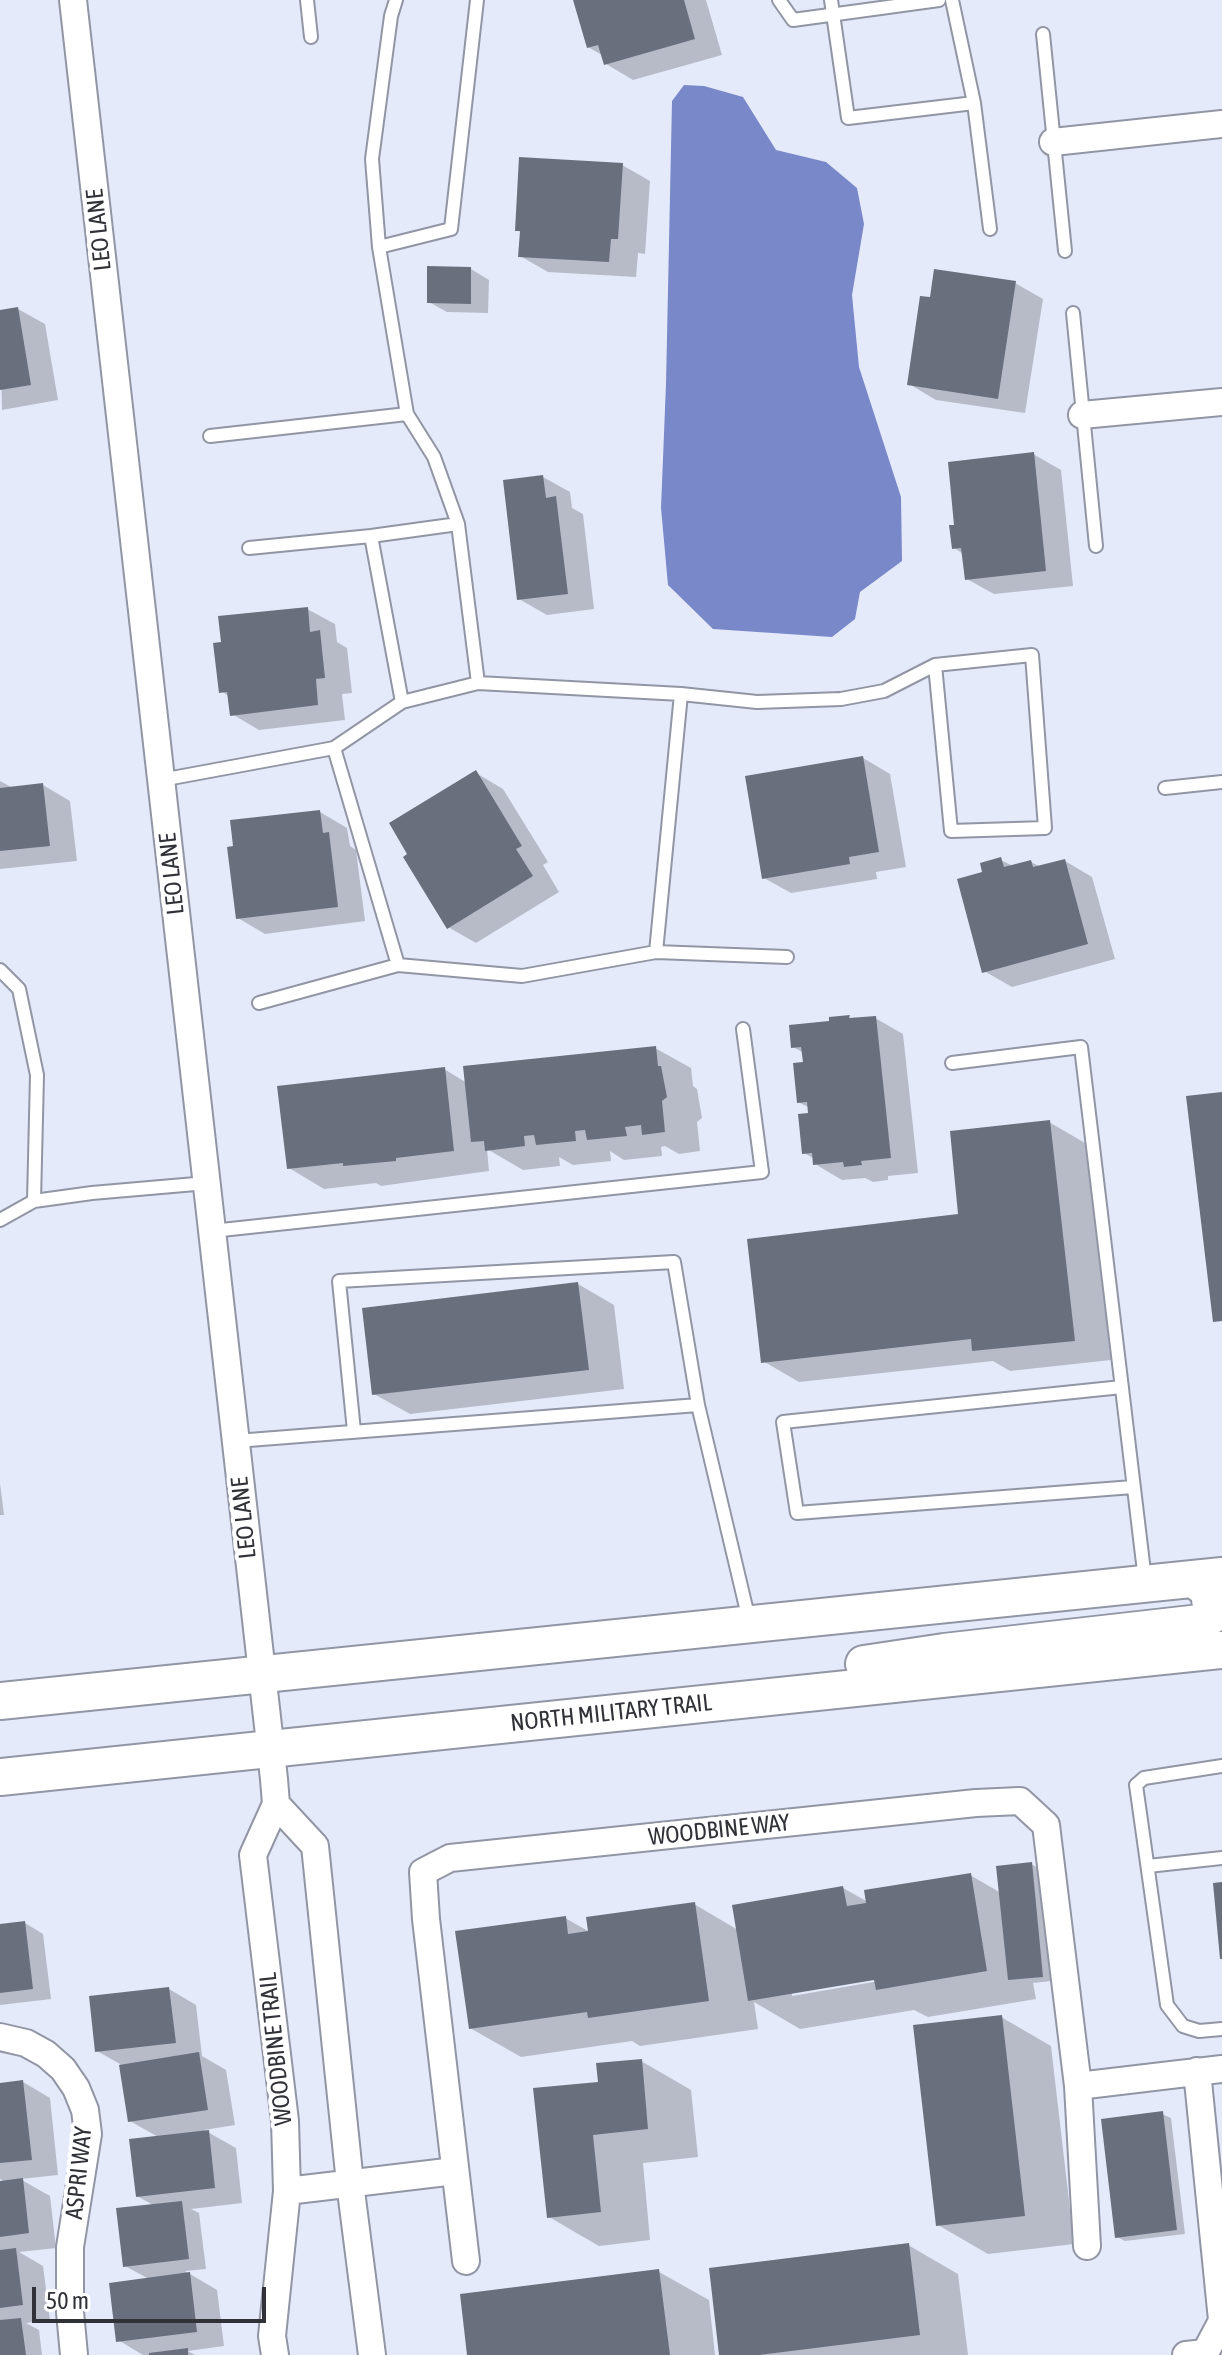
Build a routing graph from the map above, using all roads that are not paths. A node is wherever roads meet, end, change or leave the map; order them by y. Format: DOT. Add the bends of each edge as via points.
graph roads {
  1 [pos="73,0"];
  2 [pos="307,0"];
  3 [pos="396,0"];
  4 [pos="477,0"];
  5 [pos="779,0"];
  6 [pos="831,0"];
  7 [pos="939,0"];
  8 [pos="952,0"];
  9 [pos="833,15"];
  10 [pos="1043,34"];
  11 [pos="311,37"];
  12 [pos="974,103"];
  13 [pos="1222,124"];
  14 [pos="1053,142"];
  15 [pos="990,229"];
  16 [pos="379,247"];
  17 [pos="1065,251"];
  18 [pos="1073,313"];
  19 [pos="1222,402"];
  20 [pos="407,414"];
  21 [pos="1082,415"];
  22 [pos="210,436"];
  23 [pos="458,524"];
  24 [pos="371,536"];
  25 [pos="1096,546"];
  26 [pos="249,548"];
  27 [pos="935,665"];
  28 [pos="478,683"];
  29 [pos="681,694"];
  30 [pos="402,702"];
  31 [pos="334,748"];
  32 [pos="161,780"];
  33 [pos="1222,782"];
  34 [pos="1165,788"];
  35 [pos="656,952"];
  36 [pos="787,957"];
  37 [pos="398,965"];
  38 [pos="0,970"];
  39 [pos="259,1003"];
  40 [pos="743,1029"];
  41 [pos="952,1063"];
  42 [pos="207,1183"];
  43 [pos="34,1201"];
  44 [pos="0,1220"];
  45 [pos="212,1231"];
  46 [pos="1122,1387"];
  47 [pos="698,1405"];
  48 [pos="354,1431"];
  49 [pos="236,1441"];
  50 [pos="1133,1487"];
  51 [pos="1208,1577"];
  52 [pos="1145,1583"];
  53 [pos="750,1623"];
  54 [pos="1222,1650"];
  55 [pos="262,1673"];
  56 [pos="0,1701"];
  57 [pos="691,1704"];
  58 [pos="270,1748"];
  59 [pos="1222,1766"];
  60 [pos="0,1777"];
  61 [pos="276,1804"];
  62 [pos="1222,1858"];
  63 [pos="1148,1866"];
  64 [pos="1222,2029"];
  65 [pos="0,2037"];
  66 [pos="1210,2070"];
  67 [pos="1078,2086"];
  68 [pos="455,2171"];
  69 [pos="350,2183"];
  70 [pos="287,2191"];
  71 [pos="1087,2246"];
  72 [pos="466,2261"];
  73 [pos="1222,2320"];
  74 [pos="74,2355"];
  75 [pos="275,2355"];
  76 [pos="372,2355"];
  77 [pos="1186,2355"];
  1 -- 32 [label="street, LEO LANE"];
  2 -- 11 [label="lane"];
  3 -- 16 [label="lane" via="372,159"];
  4 -- 16 [label="lane" via="451,229"];
  5 -- 9 [label="lane" via="793,20"];
  6 -- 9 [label="lane"];
  7 -- 9 [label="lane"];
  8 -- 12 [label="lane"];
  9 -- 12 [label="lane" via="848,118"];
  10 -- 14 [label="lane"];
  12 -- 15 [label="lane"];
  13 -- 14 [label="street"];
  14 -- 17 [label="lane"];
  16 -- 20 [label="lane"];
  18 -- 21 [label="lane"];
  19 -- 21 [label="street"];
  20 -- 22 [label="lane"];
  20 -- 23 [label="lane" via="434,457"];
  21 -- 25 [label="lane"];
  23 -- 24 [label="lane"];
  23 -- 28 [label="lane"];
  24 -- 26 [label="lane"];
  24 -- 30 [label="lane"];
  27 -- 27 [label="lane" via="1032,655 1045,828 951,831"];
  27 -- 29 [label="lane" via="884,691 841,699 757,702"];
  28 -- 29 [label="lane"];
  28 -- 30 [label="lane"];
  29 -- 35 [label="lane"];
  30 -- 31 [label="lane"];
  31 -- 32 [label="lane"];
  31 -- 37 [label="lane"];
  32 -- 42 [label="street, LEO LANE"];
  33 -- 34 [label="lane"];
  35 -- 36 [label="lane"];
  35 -- 37 [label="lane" via="522,976"];
  37 -- 39 [label="lane"];
  38 -- 43 [label="lane" via="19,989 37,1075"];
  40 -- 45 [label="lane" via="762,1172"];
  41 -- 46 [label="lane" via="1081,1047"];
  42 -- 43 [label="lane"];
  42 -- 45 [label="street, LEO LANE"];
  43 -- 44 [label="lane"];
  45 -- 49 [label="street, LEO LANE"];
  46 -- 50 [label="lane"];
  46 -- 50 [label="lane" via="783,1422 797,1513"];
  47 -- 48 [label="lane"];
  47 -- 48 [label="lane" via="674,1262 339,1281"];
  47 -- 53 [label="lane"];
  48 -- 49 [label="lane"];
  49 -- 55 [label="street, LEO LANE"];
  50 -- 52 [label="lane"];
  51 -- 52 [label="main road"];
  51 -- 57 [label="main road" via="1212,1615 1200,1623 847,1667 766,1682"];
  52 -- 53 [label="main road"];
  53 -- 55 [label="main road"];
  54 -- 57 [label="main road, NORTH MILITARY TRAIL"];
  55 -- 56 [label="main road"];
  55 -- 58 [label="street, LEO LANE"];
  57 -- 58 [label="main road, NORTH MILITARY TRAIL"];
  58 -- 60 [label="main road, NORTH MILITARY TRAIL"];
  58 -- 61 [label="street"];
  59 -- 63 [label="lane" via="1144,1778 1136,1785"];
  61 -- 69 [label="street" via="315,1846"];
  61 -- 70 [label="street, WOODBINE TRAIL" via="253,1855 285,2121"];
  62 -- 63 [label="lane"];
  63 -- 64 [label="lane" via="1167,2005 1183,2026"];
  65 -- 74 [label="street, ASPRI WAY" via="46,2054 63,2069 85,2110 88,2134 70,2247"];
  66 -- 67 [label="street"];
  66 -- 73 [label="street"];
  67 -- 68 [label="street, WOODBINE WAY" via="1046,1825 1020,1801 450,1858 423,1872"];
  67 -- 71 [label="street, WOODBINE WAY"];
  68 -- 69 [label="street"];
  68 -- 72 [label="street, WOODBINE WAY"];
  69 -- 70 [label="street"];
  69 -- 76 [label="street"];
  70 -- 75 [label="street, WOODBINE TRAIL" via="272,2336"];
  73 -- 77 [label="street" via="1205,2353"];
}
